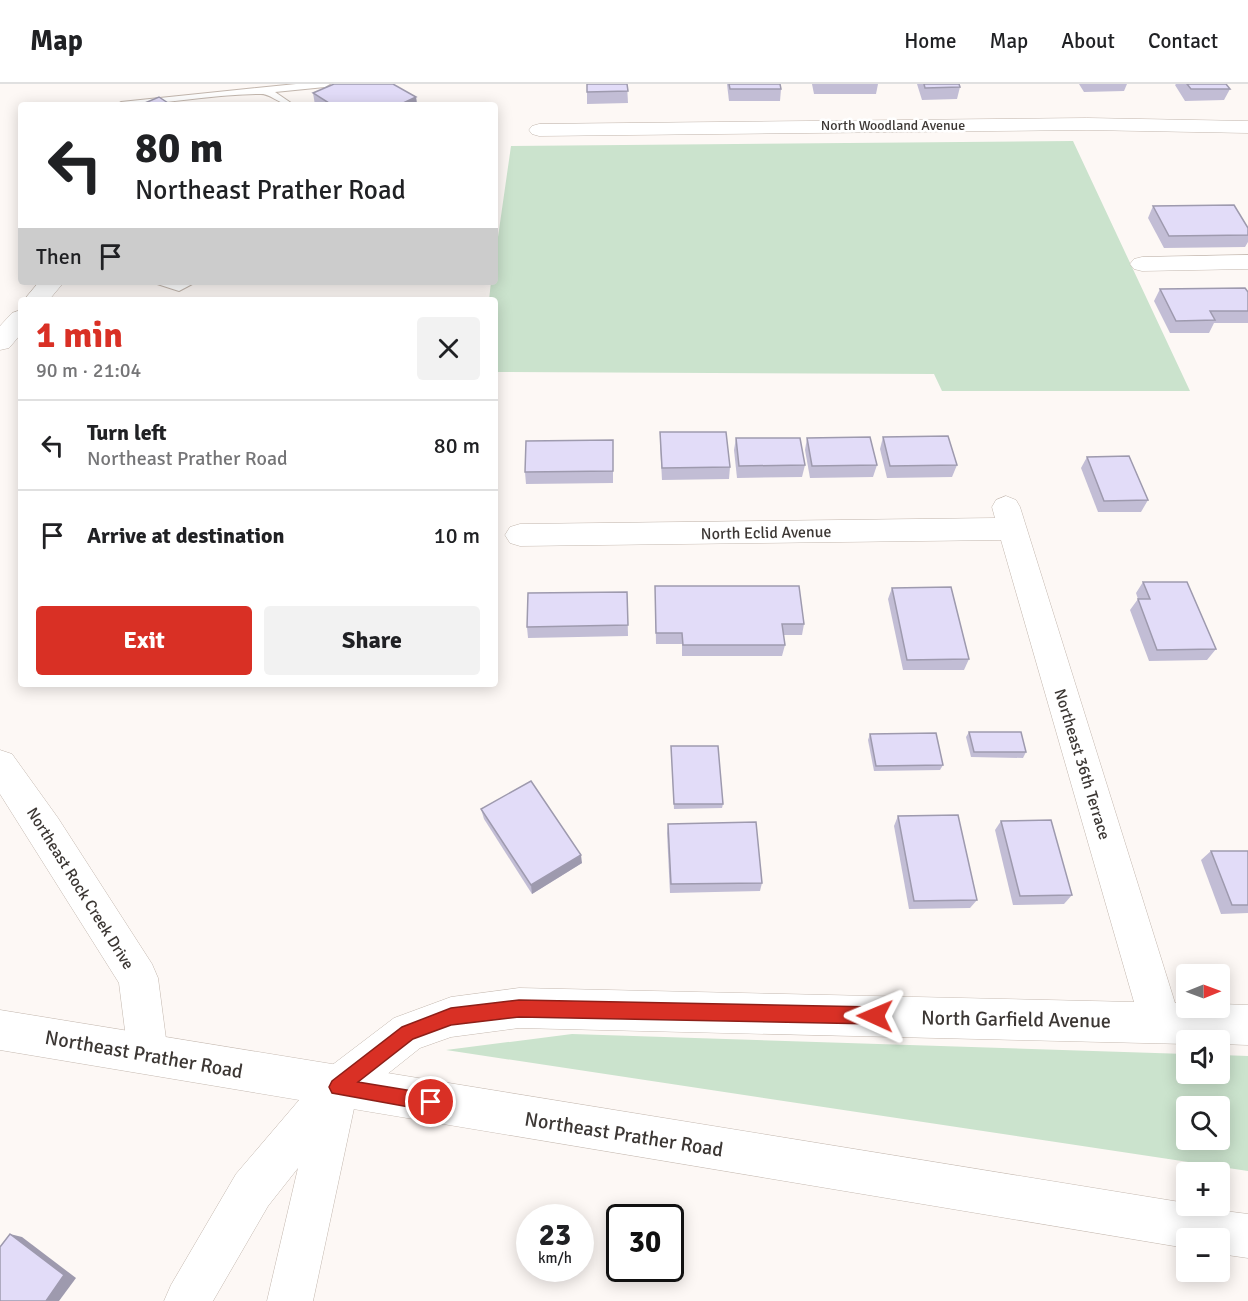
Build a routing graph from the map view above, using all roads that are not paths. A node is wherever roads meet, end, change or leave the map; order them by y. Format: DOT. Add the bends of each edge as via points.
graph roads {
  1 [pos="325,84"];
  2 [pos="264,90"];
  3 [pos="150,102"];
  4 [pos="284,102"];
  5 [pos="1248,127"];
  6 [pos="539,130"];
  7 [pos="1248,262"];
  8 [pos="1142,264"];
  9 [pos="49,285"];
  10 [pos="39,297"];
  11 [pos="18,321"];
  12 [pos="0,342"];
  13 [pos="1010,518"];
  14 [pos="520,535"];
  15 [pos="0,765"];
  16 [pos="1160,1022"];
  17 [pos="1248,1025"];
  18 [pos="0,1030"];
  19 [pos="148,1054"];
  20 [pos="338,1087"];
  21 [pos="1248,1236"];
  22 [pos="187,1301"];
  23 [pos="290,1301"];
  1 -- 2 [label="lane"];
  2 -- 3 [label="lane"];
  2 -- 4 [label="lane"];
  5 -- 6 [label="street, North Woodland Avenue" via="1087,124"];
  7 -- 8 [label="street"];
  9 -- 10 [label="street"];
  11 -- 12 [label="street"];
  13 -- 14 [label="street, North Eclid Avenue"];
  13 -- 16 [label="street, Northeast 36th Terrace"];
  15 -- 19 [label="street, Northeast Rock Creek Drive" via="138,978"];
  16 -- 17 [label="street, North Garfield Avenue"];
  16 -- 20 [label="street, North Garfield Avenue" via="519,1008 451,1017 408,1032"];
  18 -- 19 [label="street, Northeast Prather Road"];
  19 -- 20 [label="street, Northeast Prather Road"];
  20 -- 21 [label="street, Northeast Prather Road"];
  20 -- 22 [label="street" via="252,1190"];
  20 -- 23 [label="street"];
}
